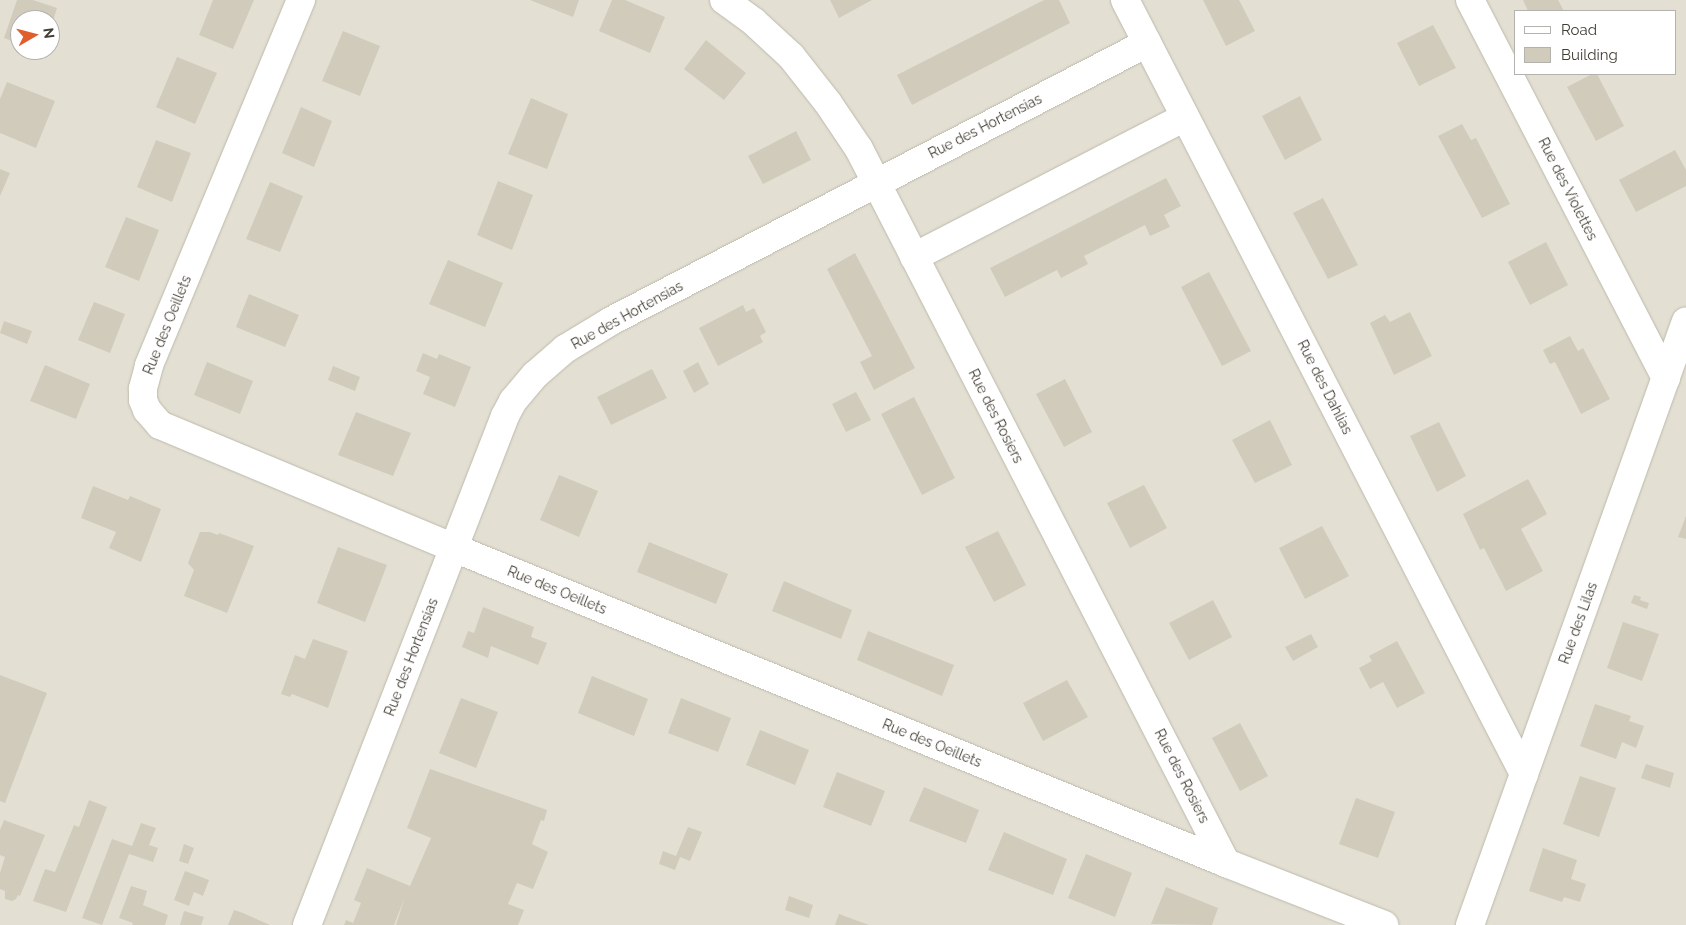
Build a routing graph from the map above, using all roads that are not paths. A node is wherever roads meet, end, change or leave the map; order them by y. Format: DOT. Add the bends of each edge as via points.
graph roads {
  1 [pos="301,0"];
  2 [pos="724,0"];
  3 [pos="1125,0"];
  4 [pos="1470,0"];
  5 [pos="1147,43"];
  6 [pos="1185,118"];
  7 [pos="877,182"];
  8 [pos="914,257"];
  9 [pos="1686,321"];
  10 [pos="1666,378"];
  11 [pos="454,548"];
  12 [pos="1524,774"];
  13 [pos="1226,863"];
  14 [pos="307,925"];
  15 [pos="1384,925"];
  16 [pos="1470,925"];
  1 -- 11 [label="street, Rue des Oeillets" via="149,366 143,400 152,418 172,432"];
  2 -- 7 [label="street, Rue des Rosiers" via="791,56 843,124"];
  3 -- 5 [label="street, Rue des Dahlias"];
  4 -- 10 [label="street, Rue des Violettes"];
  5 -- 6 [label="street, Rue des Dahlias"];
  5 -- 7 [label="street, Rue des Hortensias"];
  6 -- 8 [label="street"];
  6 -- 12 [label="street, Rue des Dahlias"];
  7 -- 8 [label="street, Rue des Rosiers"];
  7 -- 11 [label="street, Rue des Hortensias" via="611,321 550,361 522,389 505,416"];
  8 -- 13 [label="street, Rue des Rosiers"];
  9 -- 10 [label="street, Rue des Lilas"];
  10 -- 12 [label="street, Rue des Lilas"];
  11 -- 13 [label="street, Rue des Oeillets"];
  11 -- 14 [label="street, Rue des Hortensias"];
  12 -- 16 [label="street, Rue des Lilas"];
  13 -- 15 [label="street, Rue des Oeillets"];
}
